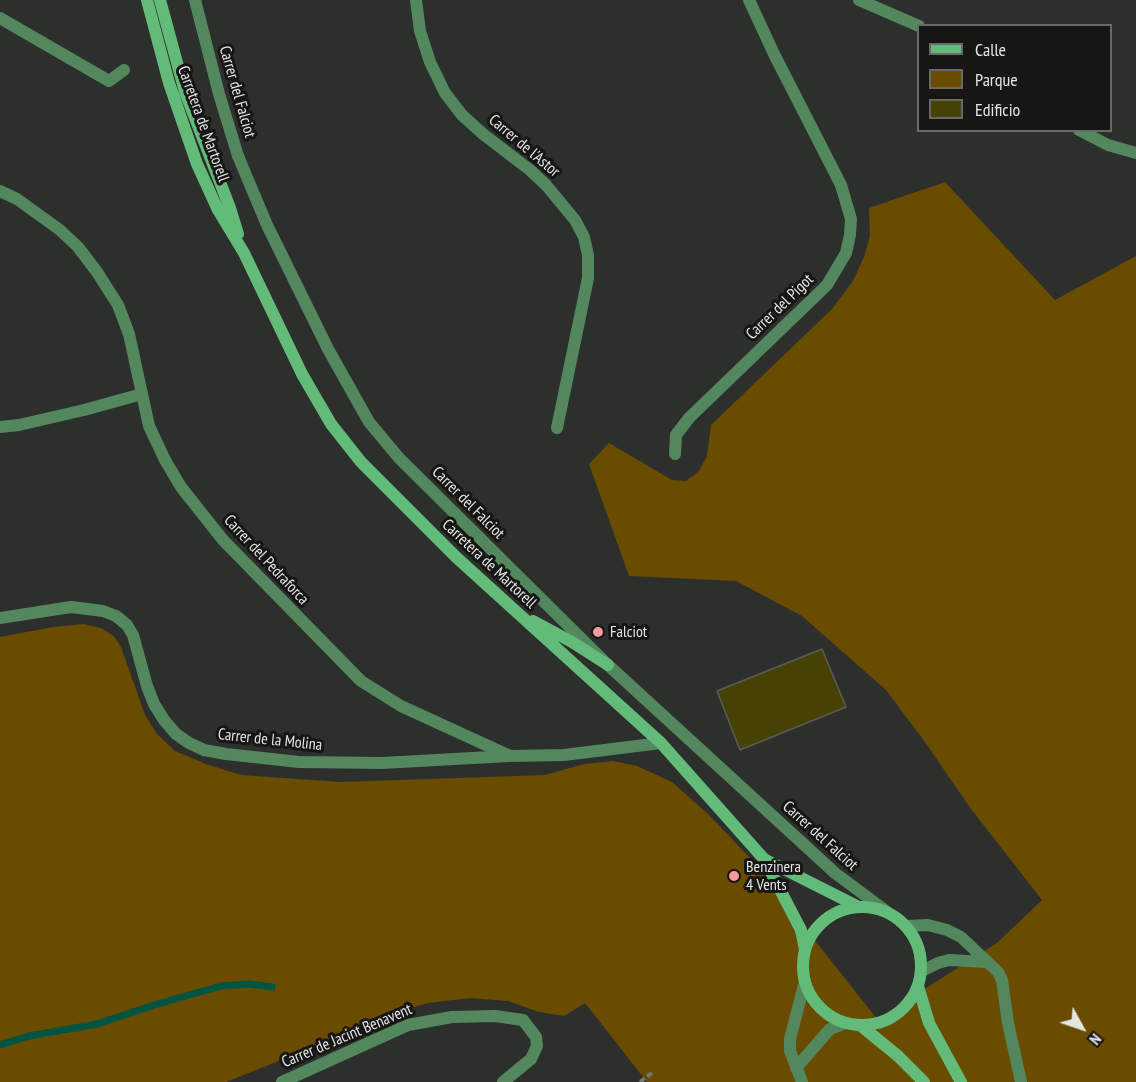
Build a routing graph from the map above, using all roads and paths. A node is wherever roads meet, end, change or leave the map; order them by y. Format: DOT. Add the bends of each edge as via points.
graph roads {
  1 [pos="147,0"];
  2 [pos="160,0"];
  3 [pos="195,0"];
  4 [pos="416,0"];
  5 [pos="749,0"];
  6 [pos="859,0"];
  7 [pos="0,18"];
  8 [pos="917,25"];
  9 [pos="124,70"];
  10 [pos="1083,132"];
  11 [pos="1136,153"];
  12 [pos="0,191"];
  13 [pos="244,253"];
  14 [pos="142,394"];
  15 [pos="0,427"];
  16 [pos="557,429"];
  17 [pos="675,454"];
  18 [pos="516,612"];
  19 [pos="0,618"];
  20 [pos="608,665"];
  21 [pos="662,743"];
  22 [pos="510,756"];
  23 [pos="764,859"];
  24 [pos="857,906"];
  25 [pos="886,911"];
  26 [pos="907,926"];
  27 [pos="805,949"];
  28 [pos="987,962"];
  29 [pos="922,971"];
  30 [pos="805,981"];
  31 [pos="918,986"];
  32 [pos="846,1023"];
  33 [pos="860,1025"];
  34 [pos="796,1068"];
  35 [pos="653,1072"];
  36 [pos="282,1082"];
  37 [pos="503,1082"];
  38 [pos="640,1082"];
  39 [pos="802,1082"];
  40 [pos="924,1082"];
  41 [pos="961,1082"];
  42 [pos="1021,1082"];
  1 -- 13 [label="main road, Carretera de Martorell" via="169,83 197,164"];
  2 -- 13 [label="main road, Carretera de Martorell" via="185,92"];
  3 -- 20 [label="street, Carrer del Falciot" via="238,156 328,349 369,422 399,458"];
  4 -- 16 [label="street, Carrer de l'Astor" via="420,31 445,93 476,128 546,185 584,237 588,278"];
  5 -- 17 [label="street, Carrer del Pigot" via="841,185 851,219 850,235 846,253 827,285 689,418 676,435"];
  6 -- 8 [label="street"];
  7 -- 9 [label="street" via="109,81"];
  10 -- 11 [label="street"];
  12 -- 14 [label="street, Carrer del Pedraforca" via="60,230 97,272 118,305 129,334"];
  13 -- 18 [label="main road, Carretera de Martorell" via="302,374 341,438 407,510"];
  14 -- 15 [label="street"];
  14 -- 22 [label="street, Carrer del Pedraforca" via="149,426 165,460 194,504 335,657 381,695"];
  18 -- 20 [label="main road"];
  18 -- 21 [label="main road, Carretera de Martorell"];
  19 -- 22 [label="street, Carrer de la Molina" via="71,608 89,608 116,616 133,635 147,686 164,720 176,734 204,750 323,762"];
  20 -- 25 [label="street, Carrer del Falciot" via="835,873"];
  21 -- 22 [label="street, Carrer del Pedraforca" via="564,755"];
  21 -- 23 [label="main road, Carretera de Martorell"];
  23 -- 24 [label="main road, Carretera de Martorell"];
  23 -- 27 [label="main road, Carretera de Martorell" via="801,930"];
  24 -- 25 [label="main road, Carretera de Martorell"];
  24 -- 27 [label="main road, Carretera de Martorell" via="829,916 809,938"];
  25 -- 26 [label="main road, Carretera de Martorell"];
  26 -- 28 [label="street" via="928,925 947,930 961,937"];
  26 -- 29 [label="main road, Carretera de Martorell" via="917,942"];
  27 -- 30 [label="main road, Carretera de Martorell"];
  28 -- 29 [label="street" via="949,960"];
  28 -- 42 [label="street" via="1002,980"];
  29 -- 31 [label="main road, Carretera de Martorell"];
  30 -- 32 [label="main road, Carretera de Martorell" via="820,1008"];
  30 -- 34 [label="street" via="790,1039"];
  31 -- 33 [label="main road, Carretera de Martorell" via="912,999 889,1019"];
  31 -- 41 [label="main road" via="929,1023"];
  32 -- 33 [label="main road, Carretera de Martorell"];
  32 -- 34 [label="street" via="830,1029"];
  33 -- 40 [label="main road"];
  34 -- 39 [label="street"];
  35 -- 38 [label="path"];
  36 -- 37 [label="street, Carrer de Jacint Benavent" via="408,1025 452,1017 495,1016 523,1020 536,1036 537,1046 531,1059"];
}
